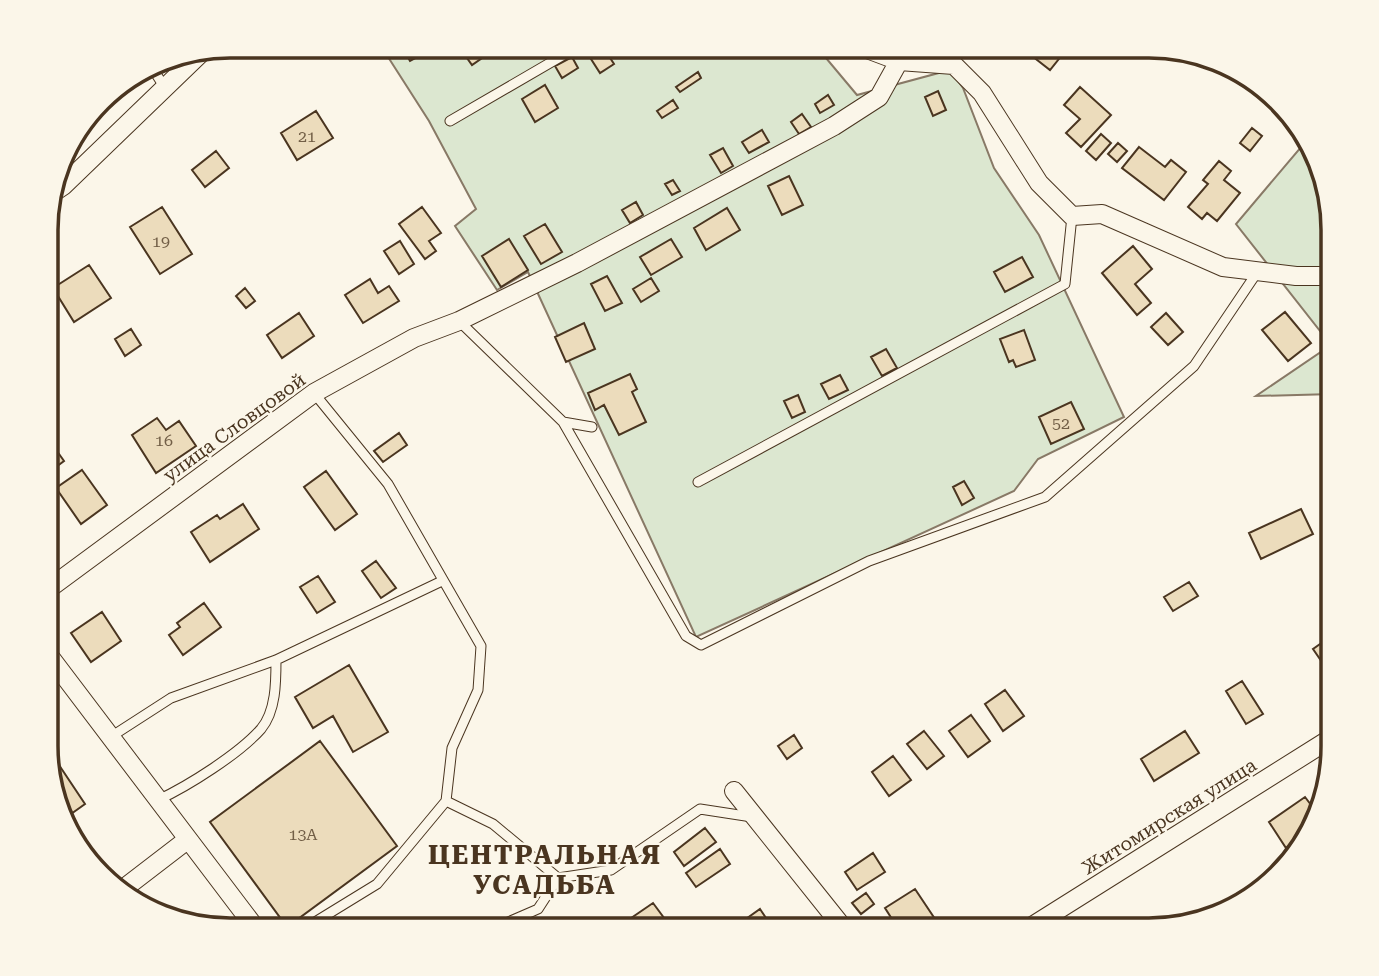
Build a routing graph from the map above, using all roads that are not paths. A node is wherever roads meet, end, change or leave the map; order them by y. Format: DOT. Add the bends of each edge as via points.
graph roads {
  1 [pos="558,58"];
  2 [pos="891,58"];
  3 [pos="899,61"];
  4 [pos="191,63"];
  5 [pos="156,74"];
  6 [pos="164,88"];
  7 [pos="450,121"];
  8 [pos="64,186"];
  9 [pos="1072,216"];
  10 [pos="1258,271"];
  11 [pos="1321,275"];
  12 [pos="459,321"];
  13 [pos="314,393"];
  14 [pos="563,422"];
  15 [pos="592,427"];
  16 [pos="698,482"];
  17 [pos="442,581"];
  18 [pos="58,582"];
  19 [pos="276,660"];
  20 [pos="58,668"];
  21 [pos="109,738"];
  22 [pos="1321,745"];
  23 [pos="734,791"];
  24 [pos="446,800"];
  25 [pos="157,801"];
  26 [pos="754,817"];
  27 [pos="187,840"];
  28 [pos="558,878"];
  29 [pos="128,885"];
  30 [pos="248,918"];
  31 [pos="322,918"];
  32 [pos="518,918"];
  33 [pos="835,918"];
  34 [pos="1045,918"];
  1 -- 7 [label="lane"];
  2 -- 3 [label="street"];
  3 -- 9 [label="street" via="954,65 982,93 1039,183"];
  3 -- 12 [label="street, улица Словцовой" via="879,97 834,127"];
  4 -- 6 [label="street"];
  5 -- 6 [label="lane"];
  6 -- 8 [label="street"];
  9 -- 10 [label="street" via="1102,214 1223,267"];
  9 -- 16 [label="lane" via="1065,284"];
  10 -- 11 [label="street"];
  10 -- 14 [label="lane" via="1194,366 1045,497 869,561 701,645 686,636"];
  12 -- 13 [label="street, улица Словцовой" via="414,338"];
  12 -- 14 [label="lane"];
  13 -- 17 [label="lane" via="388,484"];
  13 -- 18 [label="street, улица Словцовой"];
  14 -- 15 [label="lane"];
  17 -- 19 [label="lane"];
  17 -- 24 [label="lane" via="481,646 478,690 452,748"];
  19 -- 21 [label="lane" via="171,698"];
  19 -- 25 [label="lane" via="276,690 262,728 192,785"];
  20 -- 21 [label="street"];
  21 -- 25 [label="street"];
  22 -- 34 [label="street, Житомирская улица"];
  23 -- 26 [label="street"];
  24 -- 28 [label="lane" via="493,824"];
  24 -- 31 [label="lane" via="377,884"];
  25 -- 27 [label="street"];
  26 -- 28 [label="lane" via="700,809 611,870"];
  26 -- 33 [label="street"];
  27 -- 29 [label="street"];
  27 -- 30 [label="street"];
  28 -- 32 [label="lane" via="538,909"];
}
